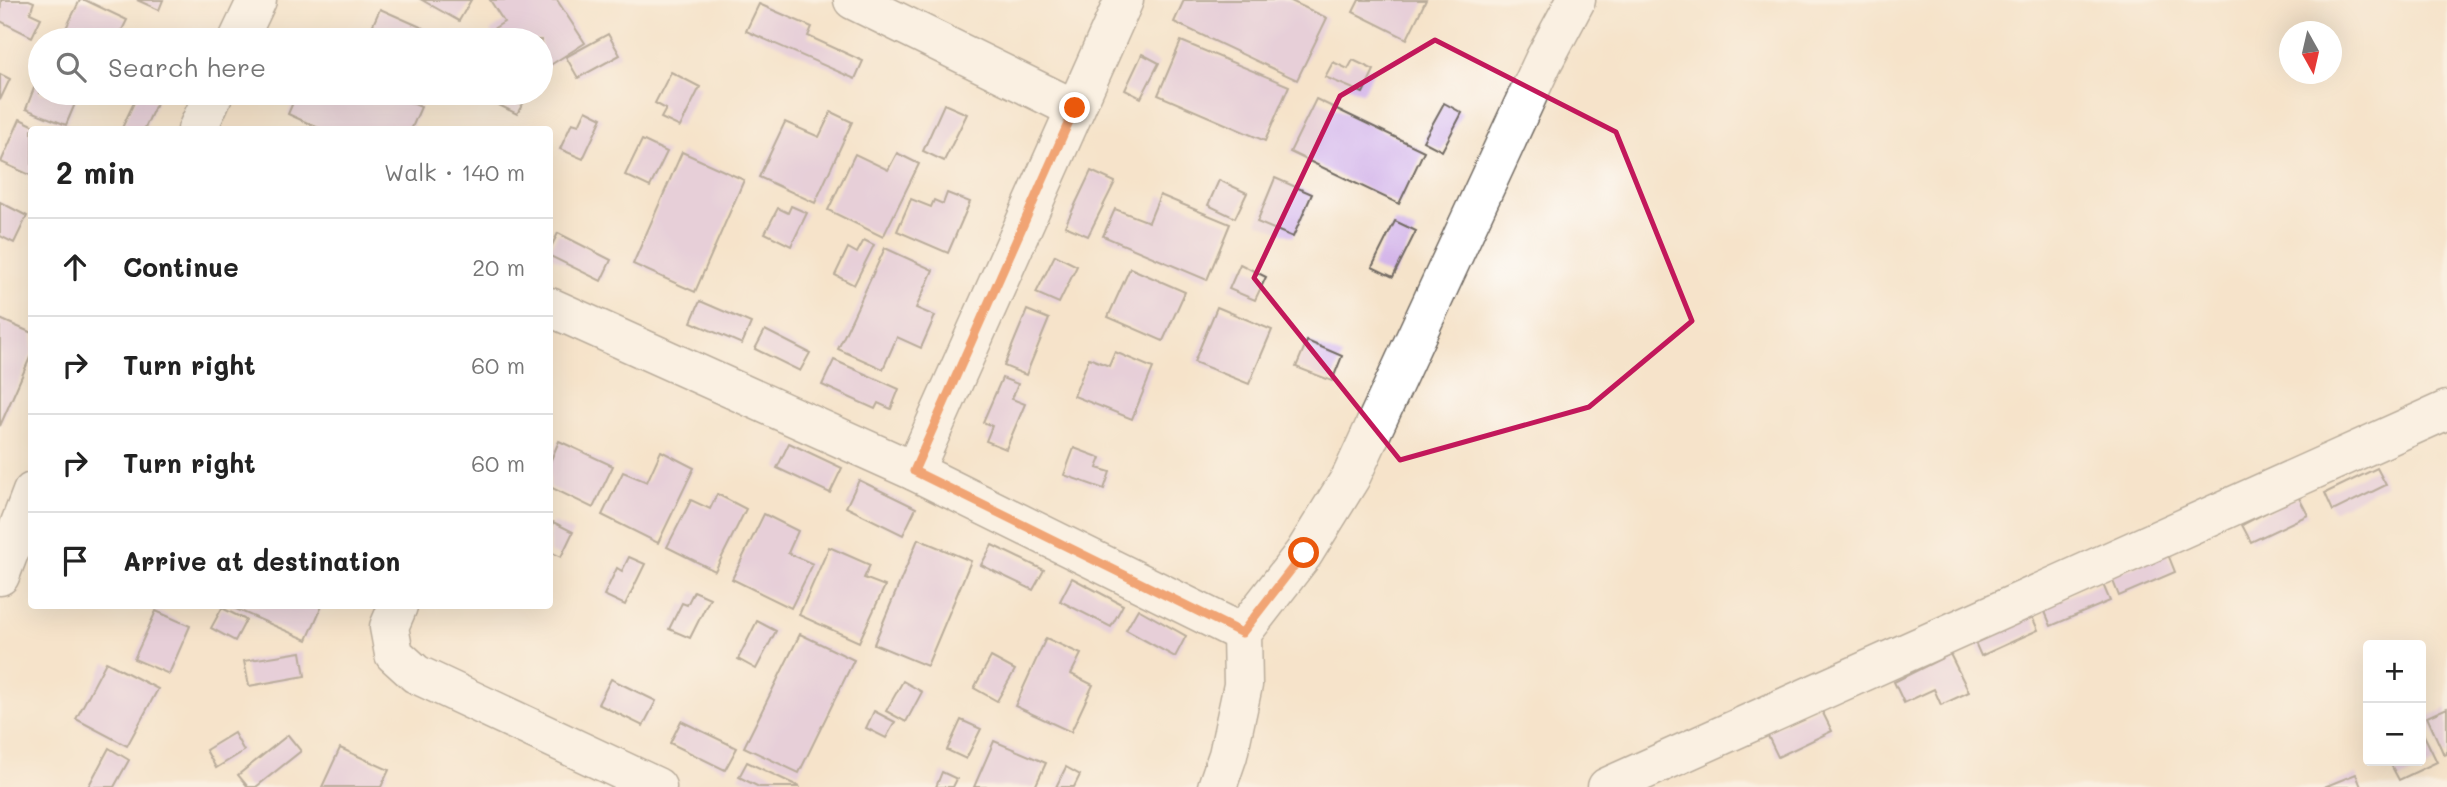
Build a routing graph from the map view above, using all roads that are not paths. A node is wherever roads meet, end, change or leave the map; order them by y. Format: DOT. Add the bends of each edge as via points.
graph roads {
  1 [pos="257,0"];
  2 [pos="853,0"];
  3 [pos="1124,0"];
  4 [pos="1576,0"];
  5 [pos="244,28"];
  6 [pos="208,105"];
  7 [pos="1075,108"];
  8 [pos="199,126"];
  9 [pos="553,308"];
  10 [pos="2447,410"];
  11 [pos="914,471"];
  12 [pos="19,496"];
  13 [pos="0,576"];
  14 [pos="397,609"];
  15 [pos="1242,633"];
  16 [pos="657,787"];
  17 [pos="1217,787"];
  18 [pos="1607,787"];
  1 -- 5 [label="street"];
  2 -- 7 [label="street"];
  3 -- 7 [label="street"];
  4 -- 15 [label="street" via="1351,477 1304,553"];
  6 -- 8 [label="street"];
  7 -- 11 [label="street"];
  9 -- 11 [label="street"];
  10 -- 18 [label="street"];
  11 -- 15 [label="street"];
  12 -- 13 [label="street"];
  14 -- 16 [label="street" via="389,627 394,654 416,674"];
  15 -- 17 [label="street" via="1243,685"];
}
